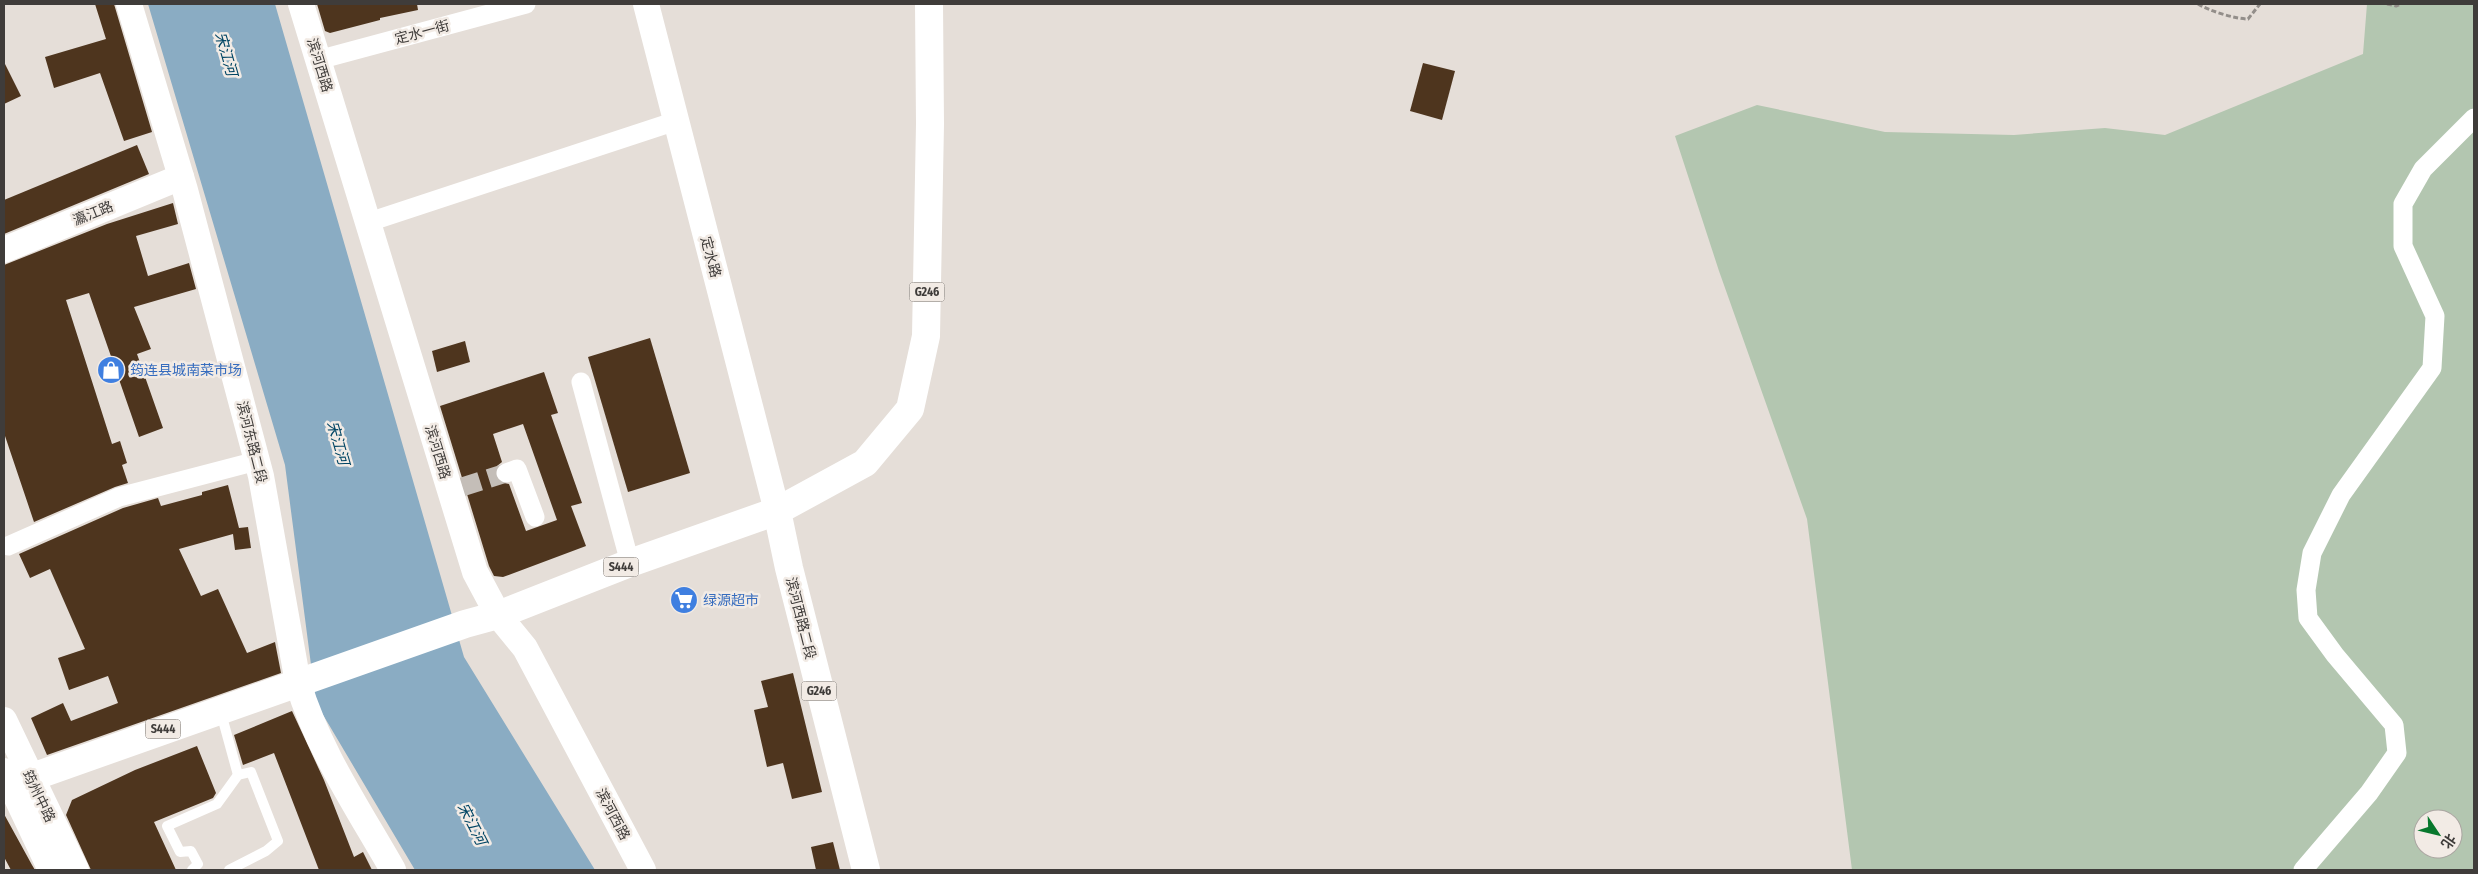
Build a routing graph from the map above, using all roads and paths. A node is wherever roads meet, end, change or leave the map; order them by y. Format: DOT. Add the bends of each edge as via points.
graph roads {
  1 [pos="128,4"];
  2 [pos="301,4"];
  3 [pos="526,4"];
  4 [pos="646,4"];
  5 [pos="929,4"];
  6 [pos="2198,4"];
  7 [pos="2260,4"];
  8 [pos="2387,4"];
  9 [pos="2401,4"];
  10 [pos="318,60"];
  11 [pos="2474,118"];
  12 [pos="676,122"];
  13 [pos="181,177"];
  14 [pos="369,222"];
  15 [pos="4,250"];
  16 [pos="581,382"];
  17 [pos="257,462"];
  18 [pos="506,473"];
  19 [pos="777,511"];
  20 [pos="535,517"];
  21 [pos="8,546"];
  22 [pos="630,563"];
  23 [pos="498,615"];
  24 [pos="298,683"];
  25 [pos="220,709"];
  26 [pos="4,720"];
  27 [pos="238,775"];
  28 [pos="12,780"];
  29 [pos="51,870"];
  30 [pos="76,870"];
  31 [pos="192,870"];
  32 [pos="229,870"];
  33 [pos="393,870"];
  34 [pos="643,870"];
  35 [pos="866,870"];
  36 [pos="2303,870"];
  1 -- 13 [label="street, 滨河东路二段"];
  2 -- 10 [label="street, 滨河西路"];
  3 -- 10 [label="street, 定水一街"];
  4 -- 12 [label="street, 定水路"];
  5 -- 19 [label="main road, G246" via="926,336 910,409 865,463"];
  6 -- 7 [label="path" via="2237,19 2248,19"];
  8 -- 9 [label="path"];
  10 -- 14 [label="street, 滨河西路"];
  11 -- 36 [label="street" via="2423,170 2403,204 2403,246 2435,316 2432,368 2341,494 2312,553 2306,590 2308,618 2334,655 2394,725 2397,753 2369,793"];
  12 -- 14 [label="street"];
  12 -- 19 [label="street, 定水路"];
  13 -- 15 [label="street, 瀛江路"];
  13 -- 17 [label="street, 滨河东路二段"];
  14 -- 23 [label="street, 滨河西路" via="456,489 475,572"];
  16 -- 22 [label="street"];
  17 -- 21 [label="street" via="119,497"];
  17 -- 24 [label="street, 滨河东路二段"];
  18 -- 20 [label="street" via="517,469"];
  19 -- 22 [label="main road, S444"];
  19 -- 35 [label="main road, 滨河西路二段 / G246" via="791,578"];
  22 -- 23 [label="main road, S444"];
  23 -- 24 [label="main road, S444"];
  23 -- 34 [label="street, 滨河西路" via="525,648"];
  24 -- 25 [label="main road, S444"];
  24 -- 33 [label="street, 滨河东路二段" via="303,702 326,751"];
  25 -- 27 [label="lane"];
  25 -- 28 [label="main road, S444"];
  26 -- 28 [label="street, 筠州中路"];
  27 -- 31 [label="lane" via="217,804 167,826 180,852 191,851 198,864"];
  27 -- 32 [label="lane" via="251,772 278,841"];
  28 -- 29 [label="street, 筠州中路"];
  28 -- 30 [label="street, 筠州中路"];
}
